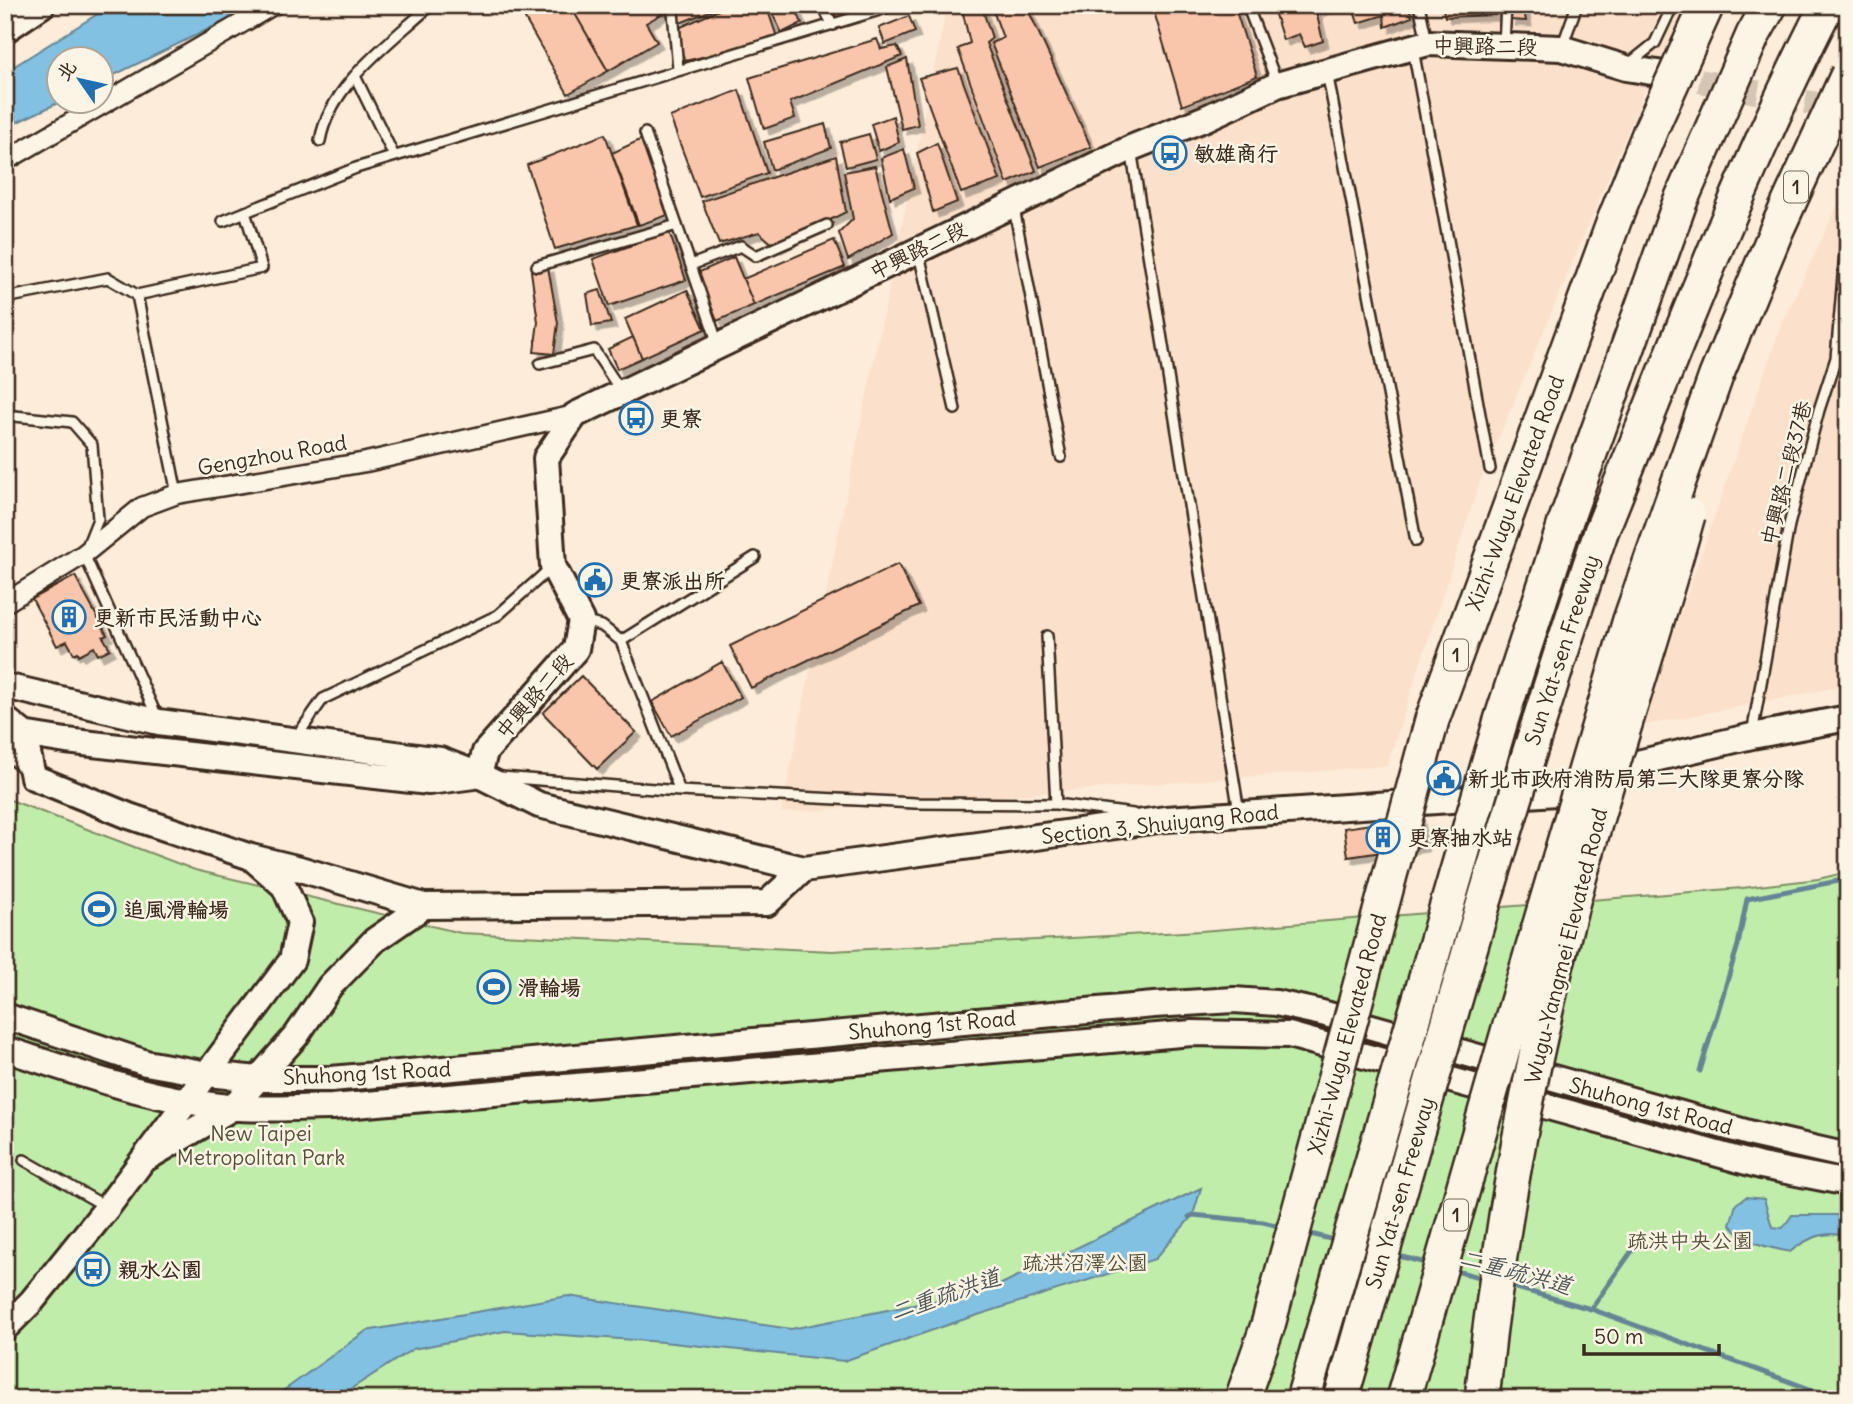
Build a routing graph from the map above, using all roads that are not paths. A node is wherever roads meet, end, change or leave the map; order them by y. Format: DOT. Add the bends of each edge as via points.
graph roads {
  1 [pos="42,5"];
  2 [pos="273,5"];
  3 [pos="431,5"];
  4 [pos="670,5"];
  5 [pos="822,5"];
  6 [pos="896,5"];
  7 [pos="1247,5"];
  8 [pos="1419,5"];
  9 [pos="1506,5"];
  10 [pos="1577,5"];
  11 [pos="1673,5"];
  12 [pos="1707,5"];
  13 [pos="1770,5"];
  14 [pos="1827,5"];
  15 [pos="833,25"];
  16 [pos="5,30"];
  17 [pos="1420,45"];
  18 [pos="1504,46"];
  19 [pos="1561,48"];
  20 [pos="1626,68"];
  21 [pos="678,69"];
  22 [pos="1327,71"];
  23 [pos="1848,74"];
  24 [pos="1664,75"];
  25 [pos="355,76"];
  26 [pos="1277,85"];
  27 [pos="645,133"];
  28 [pos="320,141"];
  29 [pos="1131,148"];
  30 [pos="394,156"];
  31 [pos="5,161"];
  32 [pos="1013,205"];
  33 [pos="245,212"];
  34 [pos="1848,218"];
  35 [pos="223,221"];
  36 [pos="677,225"];
  37 [pos="827,225"];
  38 [pos="918,250"];
  39 [pos="691,265"];
  40 [pos="537,266"];
  41 [pos="137,295"];
  42 [pos="5,298"];
  43 [pos="1747,300"];
  44 [pos="719,346"];
  45 [pos="1836,358"];
  46 [pos="1848,360"];
  47 [pos="540,364"];
  48 [pos="622,393"];
  49 [pos="955,409"];
  50 [pos="5,415"];
  51 [pos="575,415"];
  52 [pos="1061,457"];
  53 [pos="1490,468"];
  54 [pos="177,494"];
  55 [pos="1416,541"];
  56 [pos="84,554"];
  57 [pos="755,556"];
  58 [pos="553,566"];
  59 [pos="5,603"];
  60 [pos="581,620"];
  61 [pos="1047,636"];
  62 [pos="621,641"];
  63 [pos="5,686"];
  64 [pos="1848,718"];
  65 [pos="159,722"];
  66 [pos="11,728"];
  67 [pos="1752,736"];
  68 [pos="294,740"];
  69 [pos="5,752"];
  70 [pos="479,775"];
  71 [pos="33,777"];
  72 [pos="680,791"];
  73 [pos="1056,804"];
  74 [pos="1239,814"];
  75 [pos="1167,819"];
  76 [pos="251,857"];
  77 [pos="804,869"];
  78 [pos="424,906"];
  79 [pos="5,1016"];
  80 [pos="5,1049"];
  81 [pos="208,1074"];
  82 [pos="258,1079"];
  83 [pos="187,1102"];
  84 [pos="232,1108"];
  85 [pos="1848,1156"];
  86 [pos="24,1160"];
  87 [pos="145,1160"];
  88 [pos="1848,1183"];
  89 [pos="107,1208"];
  90 [pos="1268,1325"];
  91 [pos="5,1328"];
  92 [pos="1242,1399"];
  93 [pos="1248,1399"];
  94 [pos="1303,1399"];
  95 [pos="1341,1399"];
  96 [pos="1403,1399"];
  97 [pos="1482,1399"];
  1 -- 16 [label="street"];
  2 -- 31 [label="street"];
  3 -- 25 [label="lane"];
  4 -- 21 [label="lane"];
  5 -- 15 [label="lane"];
  6 -- 15 [label="lane"];
  7 -- 26 [label="lane"];
  8 -- 17 [label="lane"];
  9 -- 18 [label="lane"];
  10 -- 19 [label="lane"];
  11 -- 20 [label="lane" via="1655,43"];
  12 -- 90 [label="highway, Xizhi-Wugu Elevated Road / 1, bridge" via="1614,221 1432,720"];
  13 -- 94 [label="highway, Sun Yat-sen Freeway, bridge" via="1680,202 1565,523 1502,717"];
  14 -- 95 [label="highway, Sun Yat-sen Freeway / 1, bridge" via="1717,244 1601,532 1488,884"];
  15 -- 21 [label="lane"];
  17 -- 18 [label="street, 中興路二段"];
  17 -- 22 [label="street, 中興路二段"];
  17 -- 53 [label="lane"];
  18 -- 19 [label="street, 中興路二段"];
  19 -- 20 [label="street, 中興路二段"];
  20 -- 24 [label="street, 中興路二段"];
  21 -- 30 [label="lane"];
  22 -- 26 [label="street, 中興路二段"];
  22 -- 55 [label="lane"];
  23 -- 43 [label="highway, 1, bridge"];
  25 -- 28 [label="lane" via="337,96"];
  25 -- 30 [label="lane"];
  26 -- 29 [label="street, 中興路二段"];
  27 -- 36 [label="lane"];
  29 -- 32 [label="street, 中興路二段"];
  29 -- 74 [label="lane"];
  30 -- 33 [label="lane"];
  32 -- 38 [label="street, 中興路二段"];
  32 -- 52 [label="lane"];
  33 -- 35 [label="lane"];
  33 -- 41 [label="lane" via="262,268"];
  34 -- 45 [label="lane, 中興路二段37巷"];
  36 -- 39 [label="lane"];
  36 -- 40 [label="lane"];
  37 -- 39 [label="lane" via="756,256 741,246"];
  38 -- 44 [label="street, 中興路二段"];
  38 -- 49 [label="lane"];
  39 -- 44 [label="lane"];
  41 -- 42 [label="lane" via="108,278"];
  41 -- 54 [label="lane"];
  43 -- 96 [label="highway, 1, bridge" via="1630,620"];
  43 -- 97 [label="highway, Wugu-Yangmei Elevated Road / 1, bridge" via="1665,596 1589,845 1547,1008 1520,1134 1491,1310"];
  44 -- 48 [label="street, 中興路二段"];
  45 -- 46 [label="lane"];
  45 -- 67 [label="lane, 中興路二段37巷" via="1789,524"];
  47 -- 48 [label="lane" via="594,350"];
  48 -- 51 [label="street, 中興路二段"];
  50 -- 56 [label="lane" via="72,422 92,445 97,519"];
  51 -- 54 [label="street, Gengzhou Road" via="366,462"];
  51 -- 58 [label="street" via="546,457"];
  54 -- 56 [label="street, Gengzhou Road" via="142,507"];
  56 -- 59 [label="street, Gengzhou Road"];
  56 -- 65 [label="lane"];
  57 -- 62 [label="lane"];
  58 -- 60 [label="street"];
  58 -- 68 [label="lane" via="498,615 323,699"];
  60 -- 62 [label="lane" via="602,626"];
  60 -- 70 [label="street, 中興路二段" via="576,649 485,752"];
  61 -- 73 [label="lane"];
  62 -- 72 [label="lane"];
  63 -- 65 [label="street, Section 3, Shuiyang Road"];
  64 -- 67 [label="street, Section 3, Shuiyang Road"];
  65 -- 68 [label="street, Section 3, Shuiyang Road"];
  66 -- 70 [label="street" via="66,741 429,782"];
  66 -- 71 [label="street"];
  67 -- 74 [label="street, Section 3, Shuiyang Road" via="1629,765 1557,793"];
  68 -- 70 [label="street, Section 3, Shuiyang Road" via="440,760"];
  69 -- 71 [label="lane"];
  70 -- 72 [label="lane"];
  70 -- 77 [label="street, Section 3, Shuiyang Road" via="539,805"];
  71 -- 76 [label="street" via="129,816"];
  72 -- 73 [label="lane" via="915,803"];
  73 -- 75 [label="lane"];
  74 -- 75 [label="street, Section 3, Shuiyang Road"];
  75 -- 77 [label="street, Section 3, Shuiyang Road"];
  76 -- 78 [label="street"];
  76 -- 81 [label="street" via="284,886 299,922 292,960"];
  77 -- 78 [label="street" via="767,903"];
  78 -- 82 [label="street" via="375,940 330,986 296,1036"];
  79 -- 81 [label="street, Shuhong 1st Road" via="146,1063"];
  80 -- 83 [label="street, Shuhong 1st Road"];
  81 -- 82 [label="street, Shuhong 1st Road"];
  81 -- 83 [label="street"];
  82 -- 84 [label="street"];
  82 -- 85 [label="street, Shuhong 1st Road" via="331,1079 1234,1000 1322,1013"];
  83 -- 84 [label="street, Shuhong 1st Road"];
  83 -- 87 [label="street"];
  84 -- 87 [label="street"];
  84 -- 88 [label="street, Shuhong 1st Road" via="331,1107 1192,1033 1289,1035 1761,1166"];
  86 -- 89 [label="lane"];
  87 -- 89 [label="street"];
  89 -- 91 [label="street"];
  90 -- 92 [label="highway, 1"];
  90 -- 93 [label="highway, Xizhi-Wugu Elevated Road / 1"];
}
